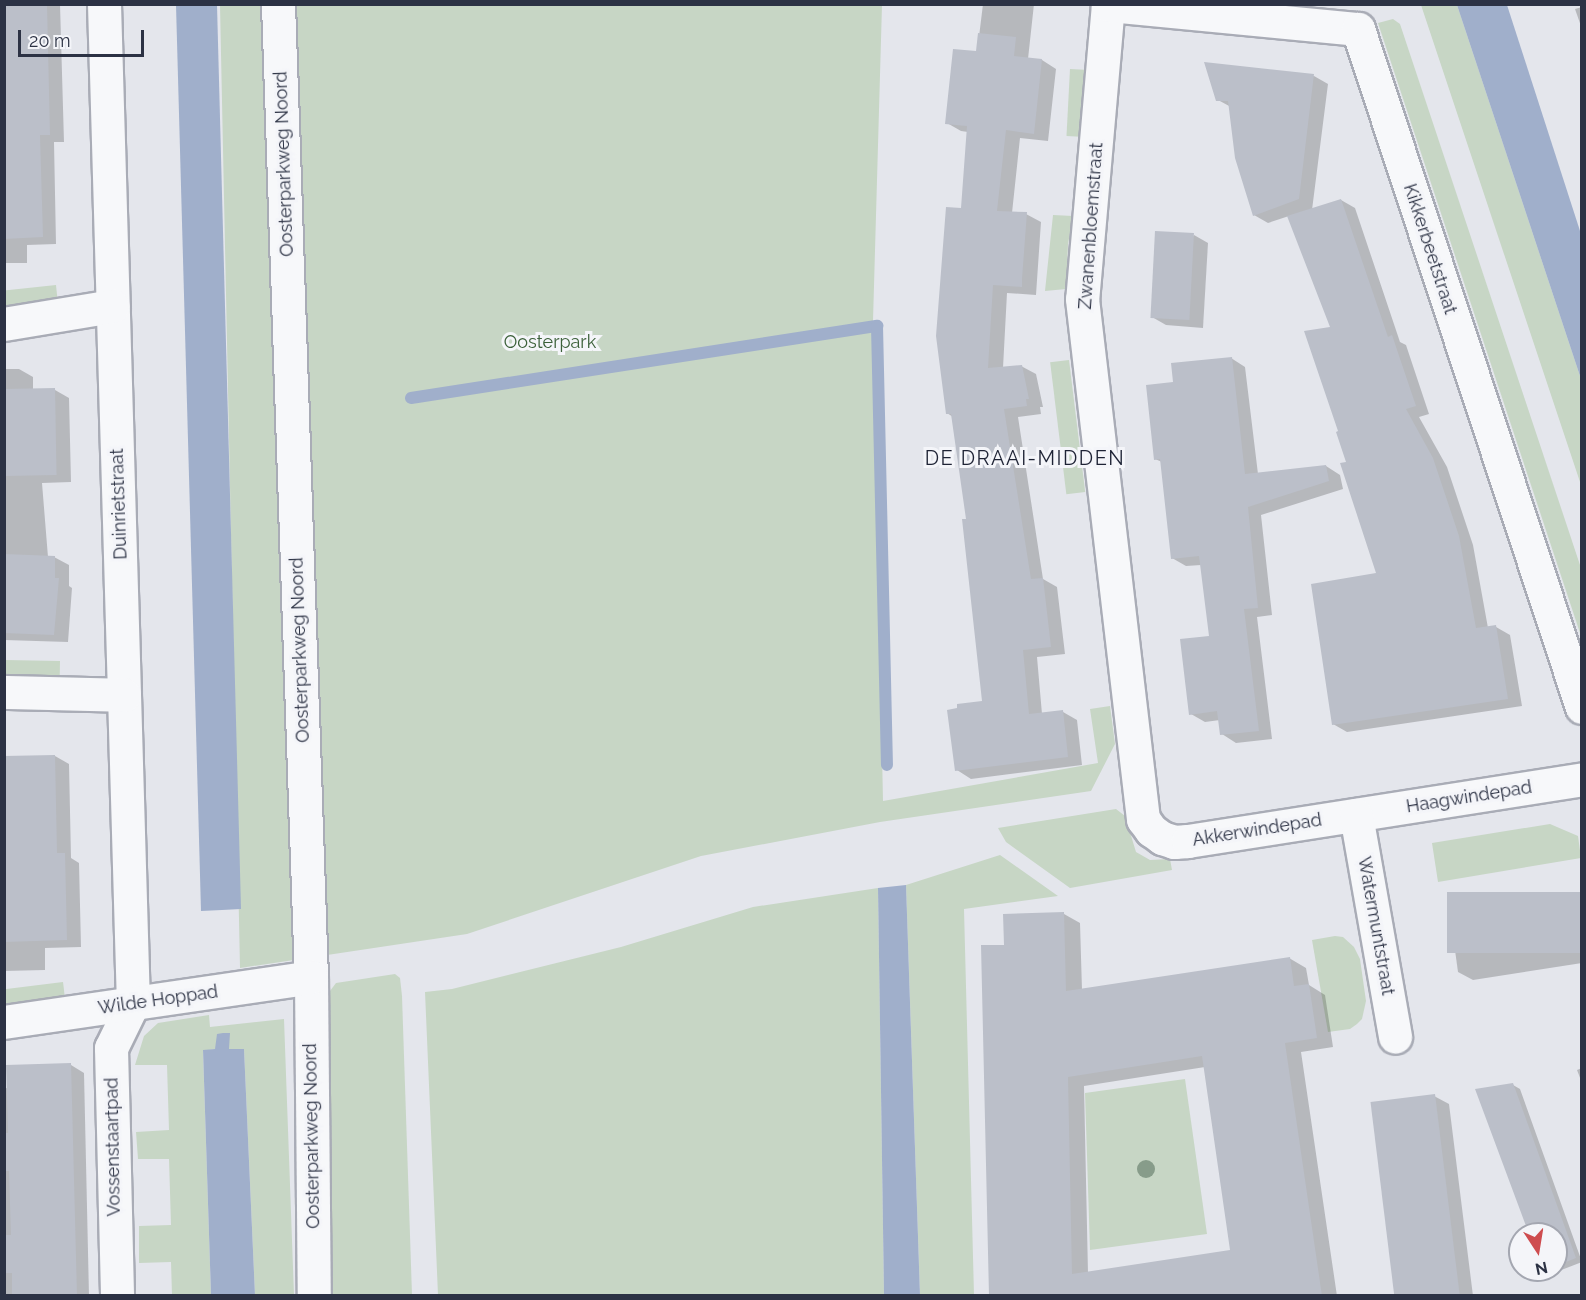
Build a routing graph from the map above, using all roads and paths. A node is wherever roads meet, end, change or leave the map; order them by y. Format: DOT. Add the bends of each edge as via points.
graph roads {
  1 [pos="104,4"];
  2 [pos="278,4"];
  3 [pos="1108,5"];
  4 [pos="113,306"];
  5 [pos="4,324"];
  6 [pos="4,692"];
  7 [pos="124,695"];
  8 [pos="1581,707"];
  9 [pos="1136,770"];
  10 [pos="1581,779"];
  11 [pos="1356,815"];
  12 [pos="311,977"];
  13 [pos="133,1003"];
  14 [pos="4,1022"];
  15 [pos="1395,1038"];
  16 [pos="117,1296"];
  17 [pos="314,1296"];
  1 -- 4 [label="street, Duinrietstraat"];
  2 -- 12 [label="street, Oosterparkweg Noord"];
  3 -- 8 [label="street, Kikkerbeetstraat" via="1358,29"];
  3 -- 9 [label="street, Zwanenbloemstraat" via="1082,299"];
  4 -- 5 [label="street"];
  4 -- 7 [label="street, Duinrietstraat"];
  6 -- 7 [label="street"];
  7 -- 13 [label="street, Duinrietstraat"];
  9 -- 11 [label="street, Akkerwindepad" via="1143,819 1151,830 1174,842"];
  10 -- 11 [label="street, Haagwindepad"];
  11 -- 15 [label="street, Watermuntstraat"];
  12 -- 13 [label="street, Wilde Hoppad"];
  12 -- 17 [label="street, Oosterparkweg Noord"];
  13 -- 14 [label="street, Wilde Hoppad"];
  13 -- 16 [label="street, Vossenstaartpad" via="111,1048"];
}
